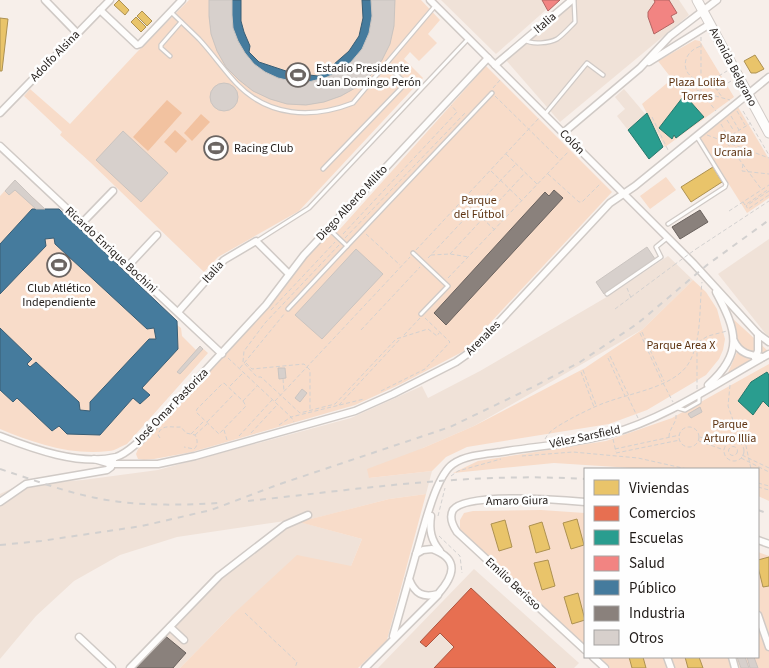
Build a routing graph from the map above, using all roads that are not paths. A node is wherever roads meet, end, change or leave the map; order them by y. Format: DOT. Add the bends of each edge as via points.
graph roads {
  1 [pos="45,0"];
  2 [pos="110,0"];
  3 [pos="182,0"];
  4 [pos="430,0"];
  5 [pos="573,0"];
  6 [pos="697,0"];
  7 [pos="716,0"];
  8 [pos="436,6"];
  9 [pos="100,10"];
  10 [pos="703,11"];
  11 [pos="171,12"];
  12 [pos="181,22"];
  13 [pos="710,24"];
  14 [pos="77,33"];
  15 [pos="469,38"];
  16 [pos="525,40"];
  17 [pos="170,56"];
  18 [pos="488,58"];
  19 [pos="387,65"];
  20 [pos="495,65"];
  21 [pos="640,68"];
  22 [pos="603,75"];
  23 [pos="769,77"];
  24 [pos="492,92"];
  25 [pos="747,94"];
  26 [pos="0,114"];
  27 [pos="542,116"];
  28 [pos="563,133"];
  29 [pos="769,133"];
  30 [pos="699,135"];
  31 [pos="0,146"];
  32 [pos="323,169"];
  33 [pos="113,191"];
  34 [pos="623,194"];
  35 [pos="82,223"];
  36 [pos="668,224"];
  37 [pos="328,228"];
  38 [pos="157,235"];
  39 [pos="668,238"];
  40 [pos="256,241"];
  41 [pos="347,246"];
  42 [pos="413,253"];
  43 [pos="128,266"];
  44 [pos="288,274"];
  45 [pos="712,284"];
  46 [pos="607,294"];
  47 [pos="288,309"];
  48 [pos="178,312"];
  49 [pos="422,315"];
  50 [pos="758,334"];
  51 [pos="734,340"];
  52 [pos="769,342"];
  53 [pos="224,355"];
  54 [pos="763,356"];
  55 [pos="698,394"];
  56 [pos="0,436"];
  57 [pos="129,450"];
  58 [pos="113,461"];
  59 [pos="133,465"];
  60 [pos="434,496"];
  61 [pos="0,502"];
  62 [pos="584,502"];
  63 [pos="452,512"];
  64 [pos="308,515"];
  65 [pos="440,552"];
  66 [pos="416,554"];
  67 [pos="409,579"];
  68 [pos="438,594"];
  69 [pos="759,618"];
  70 [pos="170,627"];
  71 [pos="79,637"];
  72 [pos="184,640"];
  73 [pos="390,642"];
  74 [pos="769,647"];
  75 [pos="584,649"];
  76 [pos="594,658"];
  77 [pos="112,668"];
  78 [pos="130,668"];
  79 [pos="366,668"];
  80 [pos="605,668"];
  1 -- 14 [label="street"];
  2 -- 9 [label="street, Adolfo Alsina"];
  3 -- 11 [label="street"];
  4 -- 8 [label="street, Colón"];
  5 -- 16 [label="street, Italia"];
  5 -- 16 [label="lane" via="575,22 558,38 529,43"];
  6 -- 10 [label="main road, Avenida Belgrano"];
  7 -- 10 [label="street"];
  8 -- 15 [label="street, Colón"];
  8 -- 19 [label="lane"];
  9 -- 11 [label="street" via="134,43 140,44"];
  9 -- 14 [label="street, Adolfo Alsina"];
  10 -- 13 [label="main road, Avenida Belgrano"];
  10 -- 21 [label="street" via="670,36"];
  11 -- 12 [label="lane"];
  12 -- 17 [label="lane" via="161,45"];
  12 -- 19 [label="lane" via="237,85 257,102 281,111 312,113 353,103"];
  13 -- 21 [label="street"];
  13 -- 25 [label="main road, Avenida Belgrano"];
  14 -- 26 [label="street, Adolfo Alsina"];
  15 -- 18 [label="street, Colón"];
  15 -- 40 [label="lane" via="309,208"];
  16 -- 20 [label="street, Italia"];
  18 -- 20 [label="street, Colón"];
  18 -- 37 [label="street, Diego Alberto Milito"];
  19 -- 32 [label="lane" via="404,85"];
  20 -- 27 [label="street, Colón"];
  21 -- 28 [label="street"];
  22 -- 27 [label="lane" via="587,63"];
  23 -- 25 [label="street, Arenales"];
  24 -- 41 [label="lane"];
  25 -- 29 [label="main road, Avenida Belgrano"];
  25 -- 30 [label="street, Arenales"];
  27 -- 28 [label="street, Colón"];
  28 -- 34 [label="street, Colón"];
  30 -- 34 [label="street, Arenales"];
  30 -- 36 [label="lane" via="725,187"];
  31 -- 35 [label="street, Ricardo Enrique Bochini"];
  33 -- 35 [label="street"];
  34 -- 39 [label="street, Colón"];
  34 -- 59 [label="street, Arenales" via="610,203 473,350 456,362 361,409 158,464"];
  35 -- 43 [label="street, Ricardo Enrique Bochini"];
  37 -- 41 [label="lane"];
  37 -- 44 [label="street, Diego Alberto Milito"];
  38 -- 43 [label="street"];
  39 -- 45 [label="street, Colón"];
  39 -- 46 [label="lane" via="656,247 661,257"];
  40 -- 44 [label="street"];
  40 -- 48 [label="street, Italia" via="224,260"];
  41 -- 47 [label="lane"];
  42 -- 49 [label="lane" via="448,286"];
  43 -- 48 [label="street, Ricardo Enrique Bochini"];
  44 -- 53 [label="street, Diego Alberto Milito"];
  45 -- 50 [label="street, Colón"];
  45 -- 51 [label="street, Colón"];
  48 -- 53 [label="street, Ricardo Enrique Bochini"];
  50 -- 52 [label="street, Colón"];
  50 -- 54 [label="street"];
  51 -- 54 [label="street" via="739,350"];
  51 -- 55 [label="street, Colón" via="728,364"];
  53 -- 57 [label="street, José Omar Pastoriza"];
  54 -- 55 [label="street, Vélez Sarsfield"];
  55 -- 60 [label="street, Vélez Sarsfield" via="640,424 611,434 459,460 447,469"];
  56 -- 58 [label="street, Arenales" via="55,454"];
  57 -- 58 [label="street, José Omar Pastoriza"];
  57 -- 59 [label="street"];
  58 -- 59 [label="street, Arenales"];
  58 -- 61 [label="street, José Omar Pastoriza" via="107,470 26,484"];
  60 -- 65 [label="street, Vélez Sarsfield" via="430,528 432,540"];
  60 -- 66 [label="street, Vélez Sarsfield"];
  62 -- 63 [label="street, Amaro Giura" via="493,500 463,504"];
  63 -- 75 [label="street, Emilio Berisso" via="456,532"];
  64 -- 70 [label="street" via="285,525 219,576"];
  65 -- 66 [label="street" via="429,549"];
  65 -- 68 [label="street" via="450,561 452,571"];
  66 -- 67 [label="street"];
  67 -- 68 [label="street" via="420,595"];
  67 -- 73 [label="street"];
  68 -- 73 [label="street"];
  69 -- 74 [label="street"];
  70 -- 72 [label="street"];
  70 -- 78 [label="street"];
  71 -- 77 [label="street"];
  73 -- 79 [label="street"];
  76 -- 80 [label="street"];
}
